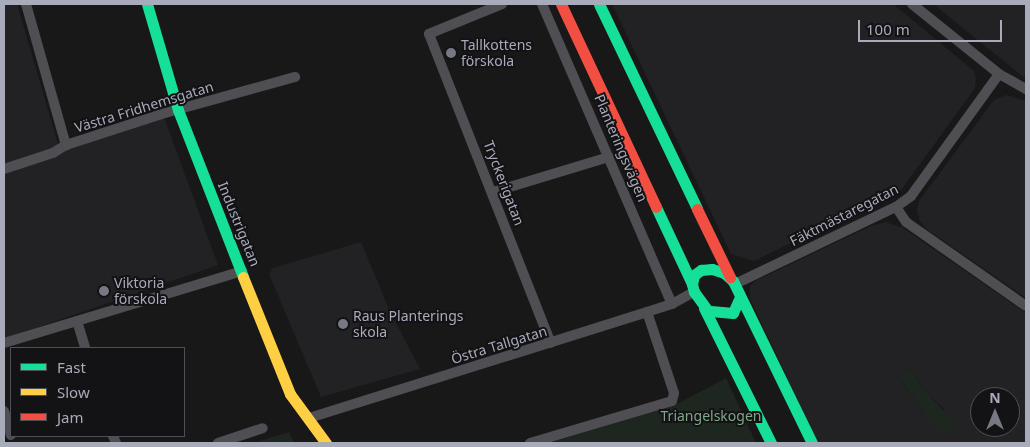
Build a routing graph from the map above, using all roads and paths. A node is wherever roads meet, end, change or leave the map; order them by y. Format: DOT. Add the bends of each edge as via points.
graph roads {
  1 [pos="26,4"];
  2 [pos="147,4"];
  3 [pos="502,4"];
  4 [pos="542,4"];
  5 [pos="561,4"];
  6 [pos="599,4"];
  7 [pos="912,4"];
  8 [pos="999,74"];
  9 [pos="295,77"];
  10 [pos="1026,89"];
  11 [pos="178,110"];
  12 [pos="66,145"];
  13 [pos="609,157"];
  14 [pos="4,169"];
  15 [pos="493,192"];
  16 [pos="896,207"];
  17 [pos="242,271"];
  18 [pos="732,280"];
  19 [pos="693,288"];
  20 [pos="740,297"];
  21 [pos="672,304"];
  22 [pos="1026,306"];
  23 [pos="704,308"];
  24 [pos="647,312"];
  25 [pos="76,321"];
  26 [pos="4,343"];
  27 [pos="551,343"];
  28 [pos="85,347"];
  29 [pos="4,411"];
  30 [pos="309,418"];
  31 [pos="263,428"];
  32 [pos="10,432"];
  33 [pos="218,443"];
  34 [pos="326,443"];
  35 [pos="530,443"];
  36 [pos="771,443"];
  37 [pos="812,443"];
  1 -- 12 [label="street"];
  2 -- 11 [label="main road, Industrigatan"];
  3 -- 15 [label="street, Tryckerigatan" via="430,34"];
  4 -- 13 [label="street, Planteringsvägen"];
  5 -- 19 [label="main road, Planteringsvägen"];
  6 -- 18 [label="main road"];
  7 -- 8 [label="street"];
  8 -- 10 [label="street"];
  8 -- 16 [label="street, Fäktmästaregatan" via="911,196"];
  9 -- 11 [label="street, Västra Fridhemsgatan"];
  11 -- 12 [label="street, Västra Fridhemsgatan"];
  11 -- 17 [label="main road, Industrigatan"];
  12 -- 14 [label="street, Västra Fridhemsgatan" via="53,153"];
  13 -- 15 [label="street"];
  13 -- 21 [label="street, Planteringsvägen"];
  15 -- 27 [label="street, Tryckerigatan"];
  16 -- 18 [label="street, Fäktmästaregatan"];
  16 -- 22 [label="street" via="906,222"];
  17 -- 25 [label="street"];
  17 -- 30 [label="main road, Industrigatan" via="290,394"];
  18 -- 19 [label="main road" via="712,269 700,270 694,275"];
  18 -- 20 [label="main road"];
  19 -- 21 [label="street, Östra Tallgatan"];
  19 -- 23 [label="main road"];
  20 -- 23 [label="main road" via="733,312 713,313"];
  20 -- 37 [label="main road"];
  21 -- 24 [label="street, Östra Tallgatan"];
  23 -- 36 [label="main road"];
  24 -- 27 [label="street, Östra Tallgatan"];
  24 -- 35 [label="street" via="674,398 672,401"];
  25 -- 26 [label="street"];
  25 -- 28 [label="street"];
  27 -- 30 [label="street, Östra Tallgatan"];
  29 -- 32 [label="street"];
  30 -- 34 [label="main road, Industrigatan"];
  31 -- 33 [label="street"];
}
